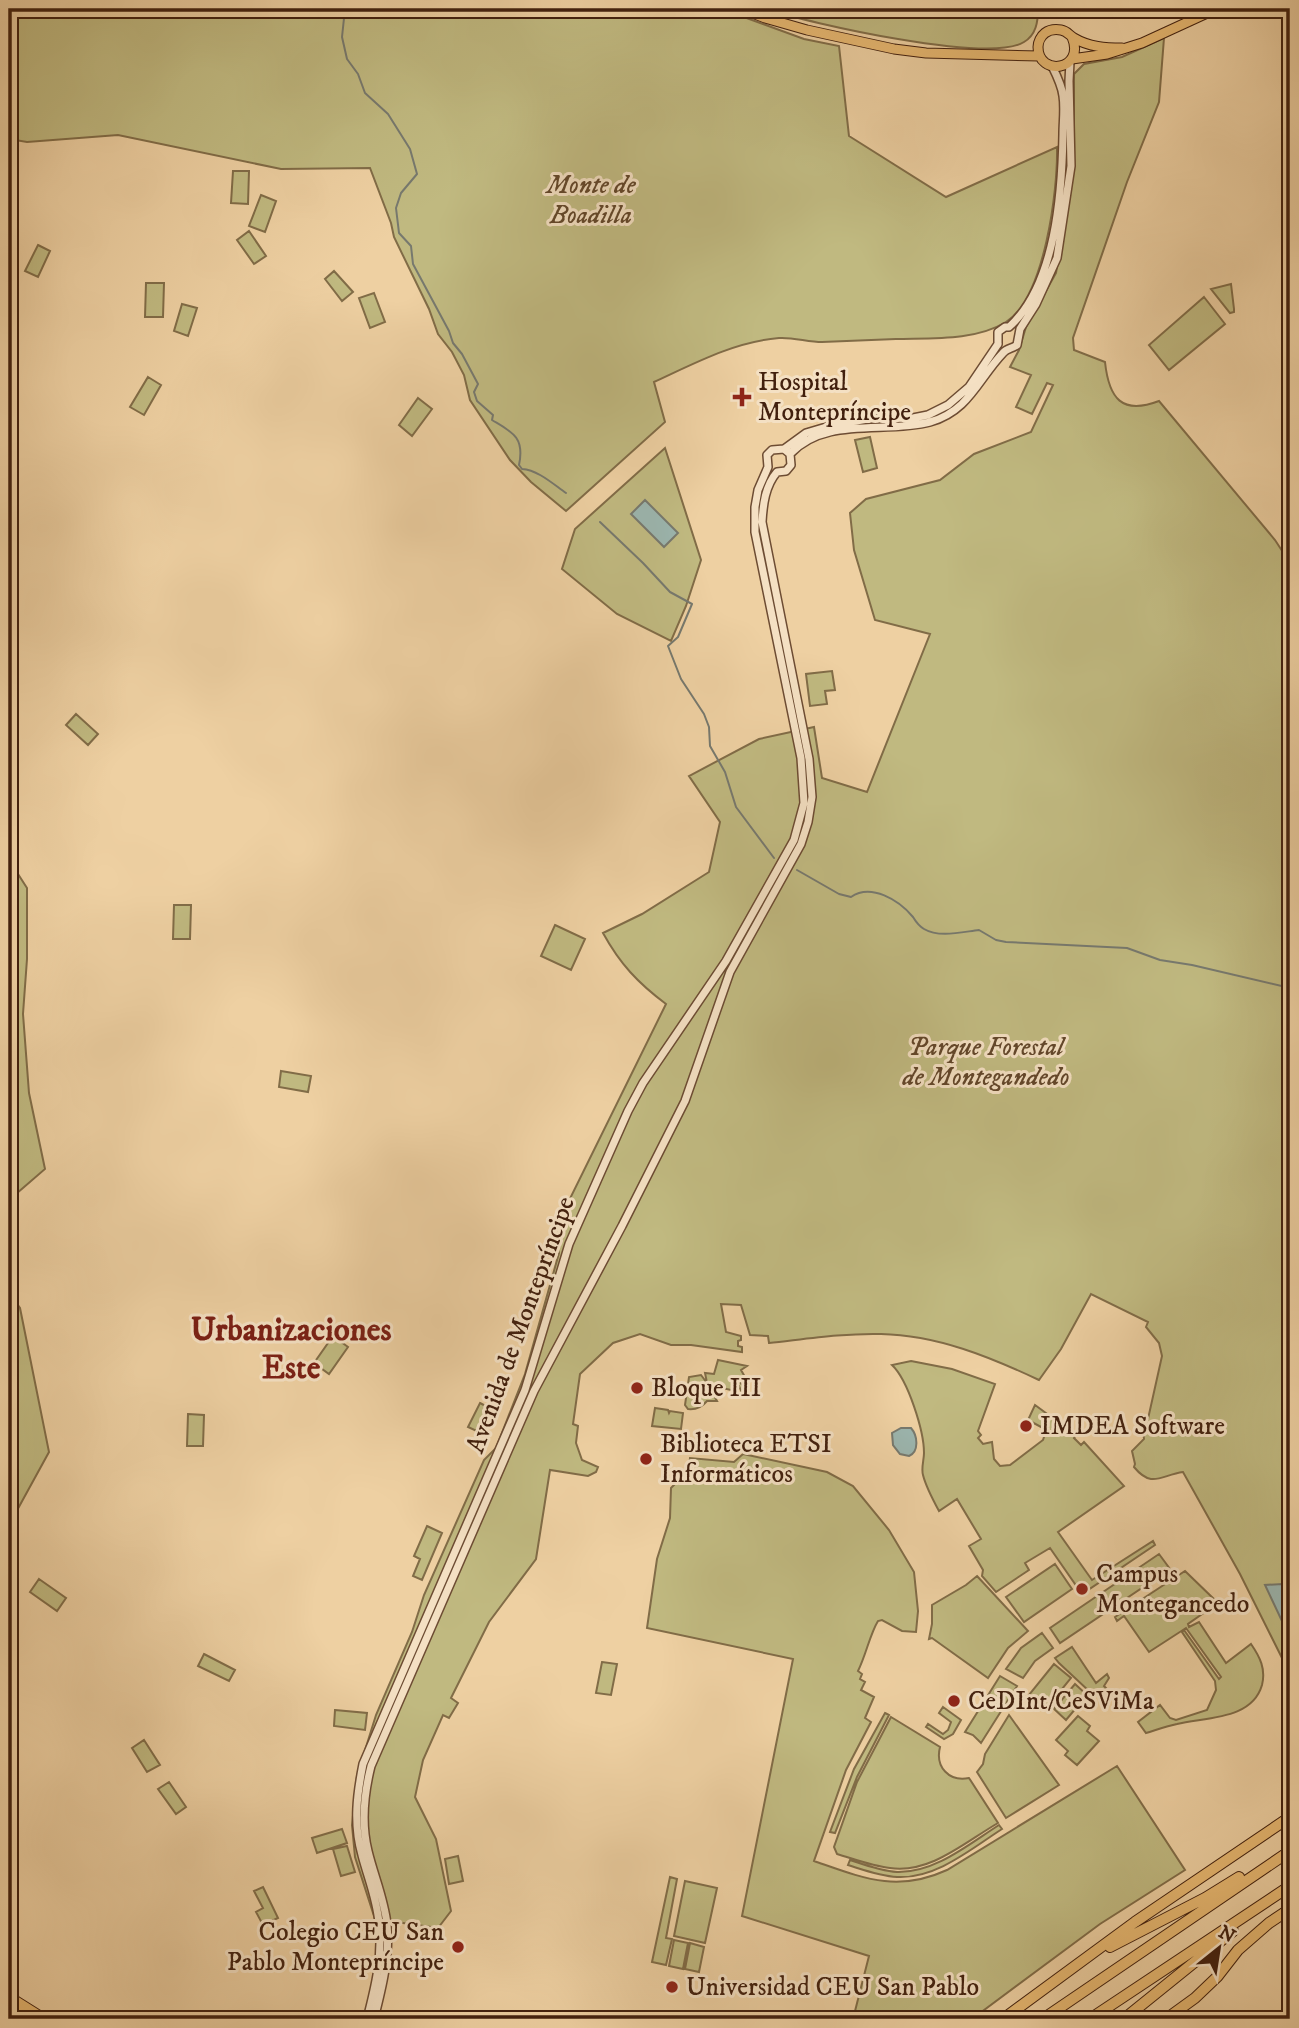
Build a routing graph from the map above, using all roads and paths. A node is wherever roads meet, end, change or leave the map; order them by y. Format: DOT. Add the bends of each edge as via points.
graph roads {
  1 [pos="742,9"];
  2 [pos="1216,9"];
  3 [pos="1072,37"];
  4 [pos="1039,41"];
  5 [pos="1122,48"];
  6 [pos="1006,55"];
  7 [pos="1039,56"];
  8 [pos="1071,60"];
  9 [pos="1052,66"];
  10 [pos="1009,327"];
  11 [pos="1019,335"];
  12 [pos="998,344"];
  13 [pos="1007,349"];
  14 [pos="787,451"];
  15 [pos="768,467"];
  16 [pos="777,472"];
  17 [pos="1290,1816"];
  18 [pos="1290,1851"];
  19 [pos="1274,1861"];
  20 [pos="1289,1887"];
  21 [pos="1290,1909"];
  22 [pos="1086,1960"];
  23 [pos="9,1997"];
  24 [pos="9,2007"];
  25 [pos="27,2019"];
  26 [pos="44,2019"];
  27 [pos="367,2019"];
  28 [pos="374,2019"];
  29 [pos="1003,2019"];
  30 [pos="1043,2019"];
  31 [pos="1090,2019"];
  32 [pos="1124,2019"];
  33 [pos="1166,2019"];
  1 -- 6 [label="main road" via="807,30 894,49"];
  2 -- 5 [label="main road"];
  3 -- 4 [label="main road" via="1052,30"];
  3 -- 5 [label="main road" via="1102,48"];
  3 -- 8 [label="main road" via="1075,52"];
  4 -- 6 [label="main road"];
  4 -- 7 [label="main road"];
  5 -- 8 [label="main road"];
  6 -- 7 [label="main road"];
  7 -- 9 [label="main road"];
  8 -- 9 [label="main road"];
  8 -- 11 [label="street" via="1071,166 1057,258"];
  9 -- 10 [label="street" via="1063,96 1062,180 1048,257 1030,300"];
  10 -- 11 [label="street"];
  10 -- 12 [label="street" via="998,332"];
  11 -- 13 [label="street" via="1017,345"];
  12 -- 13 [label="street"];
  12 -- 14 [label="street, Avenida de Montepríncipe" via="969,387 948,405 913,418 833,425 806,433"];
  13 -- 14 [label="street, Avenida de Montepríncipe" via="975,392 952,412 904,426 841,430"];
  14 -- 15 [label="street, Avenida de Montepríncipe" via="770,451"];
  14 -- 16 [label="street, Avenida de Montepríncipe" via="792,460 789,468"];
  15 -- 16 [label="street"];
  15 -- 27 [label="street, Avenida de Montepríncipe" via="758,491 755,532 801,758 804,803 799,825 785,859 726,961 628,1111 569,1244 525,1390 363,1764 357,1831 380,1934"];
  16 -- 28 [label="street, Avenida de Montepríncipe" via="766,492 762,522 809,759 812,797 808,822 790,866 726,980 685,1101 534,1391 379,1744 366,1783 364,1813 387,1934 386,1969"];
  17 -- 22 [label="highway"];
  18 -- 19 [label="highway"];
  19 -- 22 [label="highway"];
  19 -- 30 [label="highway"];
  20 -- 31 [label="highway"];
  20 -- 32 [label="highway"];
  21 -- 33 [label="highway" via="1238,1950 1217,1977"];
  22 -- 29 [label="highway"];
  23 -- 26 [label="highway"];
  24 -- 25 [label="highway"];
}
